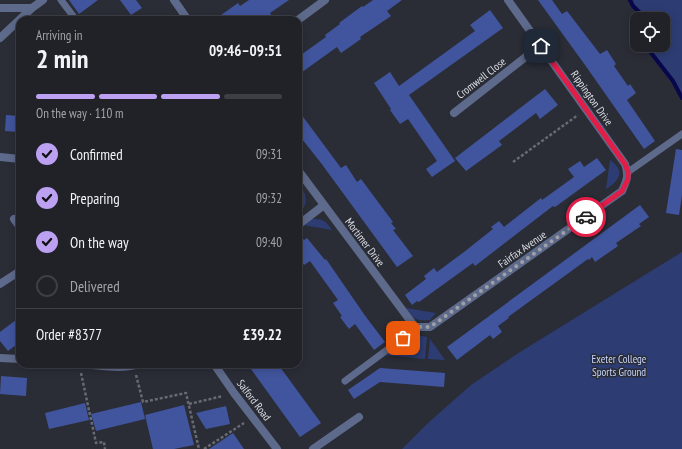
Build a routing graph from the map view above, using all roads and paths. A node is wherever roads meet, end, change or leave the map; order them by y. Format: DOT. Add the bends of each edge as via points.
graph roads {
  1 [pos="43,0"];
  2 [pos="61,0"];
  3 [pos="174,0"];
  4 [pos="325,0"];
  5 [pos="508,0"];
  6 [pos="0,8"];
  7 [pos="32,8"];
  8 [pos="23,16"];
  9 [pos="73,16"];
  10 [pos="185,16"];
  11 [pos="302,17"];
  12 [pos="16,23"];
  13 [pos="0,38"];
  14 [pos="541,46"];
  15 [pos="586,109"];
  16 [pos="454,112"];
  17 [pos="682,134"];
  18 [pos="0,157"];
  19 [pos="16,159"];
  20 [pos="513,162"];
  21 [pos="628,172"];
  22 [pos="302,175"];
  23 [pos="324,205"];
  24 [pos="14,219"];
  25 [pos="16,222"];
  26 [pos="302,222"];
  27 [pos="16,274"];
  28 [pos="0,284"];
  29 [pos="415,327"];
  30 [pos="0,358"];
  31 [pos="16,359"];
  32 [pos="80,368"];
  33 [pos="137,368"];
  34 [pos="217,368"];
  35 [pos="345,381"];
  36 [pos="234,393"];
  37 [pos="189,404"];
  38 [pos="253,417"];
  39 [pos="360,417"];
  40 [pos="105,449"];
  41 [pos="199,449"];
  42 [pos="204,449"];
  43 [pos="277,449"];
  44 [pos="313,449"];
  1 -- 7 [label="street"];
  2 -- 9 [label="lane"];
  3 -- 10 [label="street"];
  4 -- 11 [label="street"];
  5 -- 14 [label="street, Rippington Drive"];
  6 -- 7 [label="street"];
  7 -- 8 [label="street"];
  12 -- 13 [label="street"];
  14 -- 15 [label="street, Rippington Drive"];
  14 -- 16 [label="street, Cromwell Close"];
  15 -- 20 [label="path"];
  15 -- 21 [label="street, Rippington Drive"];
  17 -- 21 [label="lane"];
  18 -- 19 [label="street"];
  21 -- 29 [label="street, Fairfax Avenue" via="628,179 622,191 430,327"];
  22 -- 23 [label="street, Mortimer Drive"];
  23 -- 26 [label="street"];
  23 -- 29 [label="street, Mortimer Drive"];
  24 -- 25 [label="street"];
  27 -- 28 [label="street"];
  29 -- 35 [label="lane"];
  30 -- 31 [label="street"];
  32 -- 40 [label="path" via="96,443 104,442"];
  33 -- 37 [label="path" via="143,402 186,393"];
  34 -- 36 [label="street, Salford Road"];
  36 -- 37 [label="path"];
  36 -- 38 [label="street, Salford Road"];
  37 -- 41 [label="path"];
  38 -- 42 [label="path"];
  38 -- 43 [label="street, Salford Road"];
  39 -- 44 [label="street"];
}
